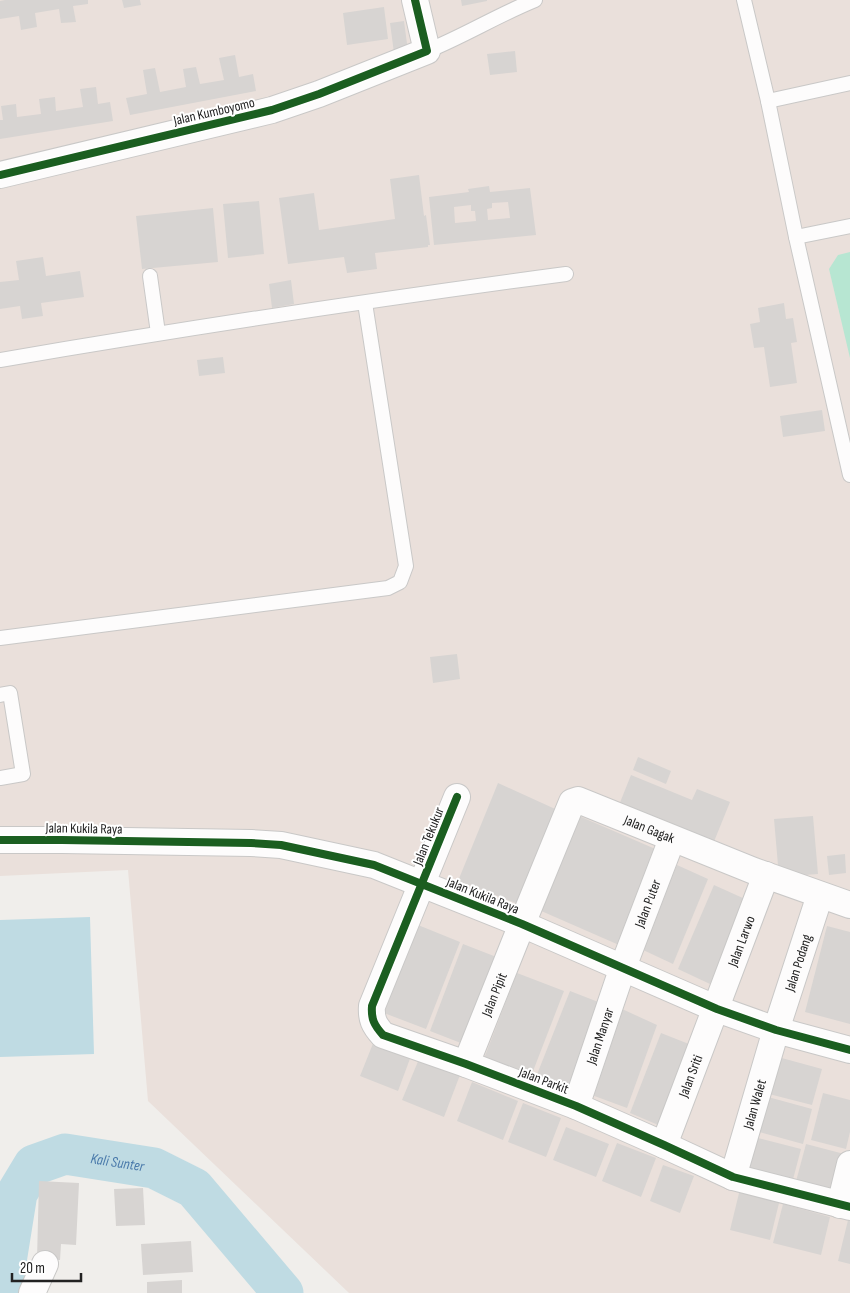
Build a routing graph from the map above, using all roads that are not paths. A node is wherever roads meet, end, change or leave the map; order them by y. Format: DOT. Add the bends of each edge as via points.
graph roads {
  1 [pos="416,0"];
  2 [pos="536,0"];
  3 [pos="744,0"];
  4 [pos="518,3"];
  5 [pos="427,50"];
  6 [pos="850,83"];
  7 [pos="768,101"];
  8 [pos="0,175"];
  9 [pos="850,226"];
  10 [pos="796,237"];
  11 [pos="566,274"];
  12 [pos="150,276"];
  13 [pos="365,303"];
  14 [pos="158,333"];
  15 [pos="0,360"];
  16 [pos="850,475"];
  17 [pos="0,638"];
  18 [pos="0,695"];
  19 [pos="0,778"];
  20 [pos="457,797"];
  21 [pos="672,839"];
  22 [pos="0,840"];
  23 [pos="766,875"];
  24 [pos="422,884"];
  25 [pos="820,895"];
  26 [pos="850,905"];
  27 [pos="522,924"];
  28 [pos="623,967"];
  29 [pos="717,1009"];
  30 [pos="776,1030"];
  31 [pos="850,1050"];
  32 [pos="466,1064"];
  33 [pos="576,1106"];
  34 [pos="664,1144"];
  35 [pos="850,1164"];
  36 [pos="733,1177"];
  37 [pos="845,1206"];
  38 [pos="45,1264"];
  39 [pos="32,1293"];
  1 -- 5 [label="street"];
  2 -- 4 [label="lane, Jalan Kumboyomo"];
  3 -- 7 [label="lane"];
  4 -- 5 [label="lane, Jalan Kumboyomo" via="452,41"];
  5 -- 8 [label="street, Jalan Kumboyomo" via="272,110"];
  6 -- 7 [label="lane"];
  7 -- 10 [label="lane"];
  9 -- 10 [label="lane"];
  10 -- 16 [label="lane"];
  11 -- 13 [label="lane"];
  12 -- 14 [label="lane"];
  13 -- 14 [label="lane"];
  13 -- 17 [label="lane" via="406,566 400,582 388,588"];
  14 -- 15 [label="lane"];
  18 -- 19 [label="lane" via="10,693 23,774"];
  20 -- 24 [label="street, Jalan Tekukur"];
  21 -- 23 [label="street, Jalan Gagak"];
  21 -- 27 [label="street, Jalan Gagak" via="586,802 572,802"];
  21 -- 28 [label="street, Jalan Puter"];
  22 -- 24 [label="street, Jalan Kukila Raya" via="280,845 374,865"];
  23 -- 25 [label="street, Jalan Gagak"];
  23 -- 29 [label="street, Jalan Larwo"];
  24 -- 27 [label="street, Jalan Kukila Raya"];
  24 -- 32 [label="street, Jalan Parkit" via="372,1006 371,1017 382,1035"];
  25 -- 26 [label="street, Jalan Gagak"];
  25 -- 30 [label="street, Jalan Podang"];
  27 -- 28 [label="street, Jalan Kukila Raya"];
  27 -- 32 [label="street, Jalan Pipit"];
  28 -- 29 [label="street, Jalan Kukila Raya"];
  28 -- 33 [label="street, Jalan Manyar"];
  29 -- 30 [label="street, Jalan Kukila Raya"];
  29 -- 34 [label="street, Jalan Sriti"];
  30 -- 31 [label="street, Jalan Kukila Raya"];
  30 -- 36 [label="street, Jalan Walet"];
  32 -- 33 [label="street, Jalan Parkit"];
  33 -- 34 [label="street, Jalan Parkit"];
  34 -- 36 [label="street, Jalan Parkit"];
  35 -- 37 [label="street"];
  36 -- 37 [label="street, Jalan Parkit"];
  38 -- 39 [label="street"];
}
